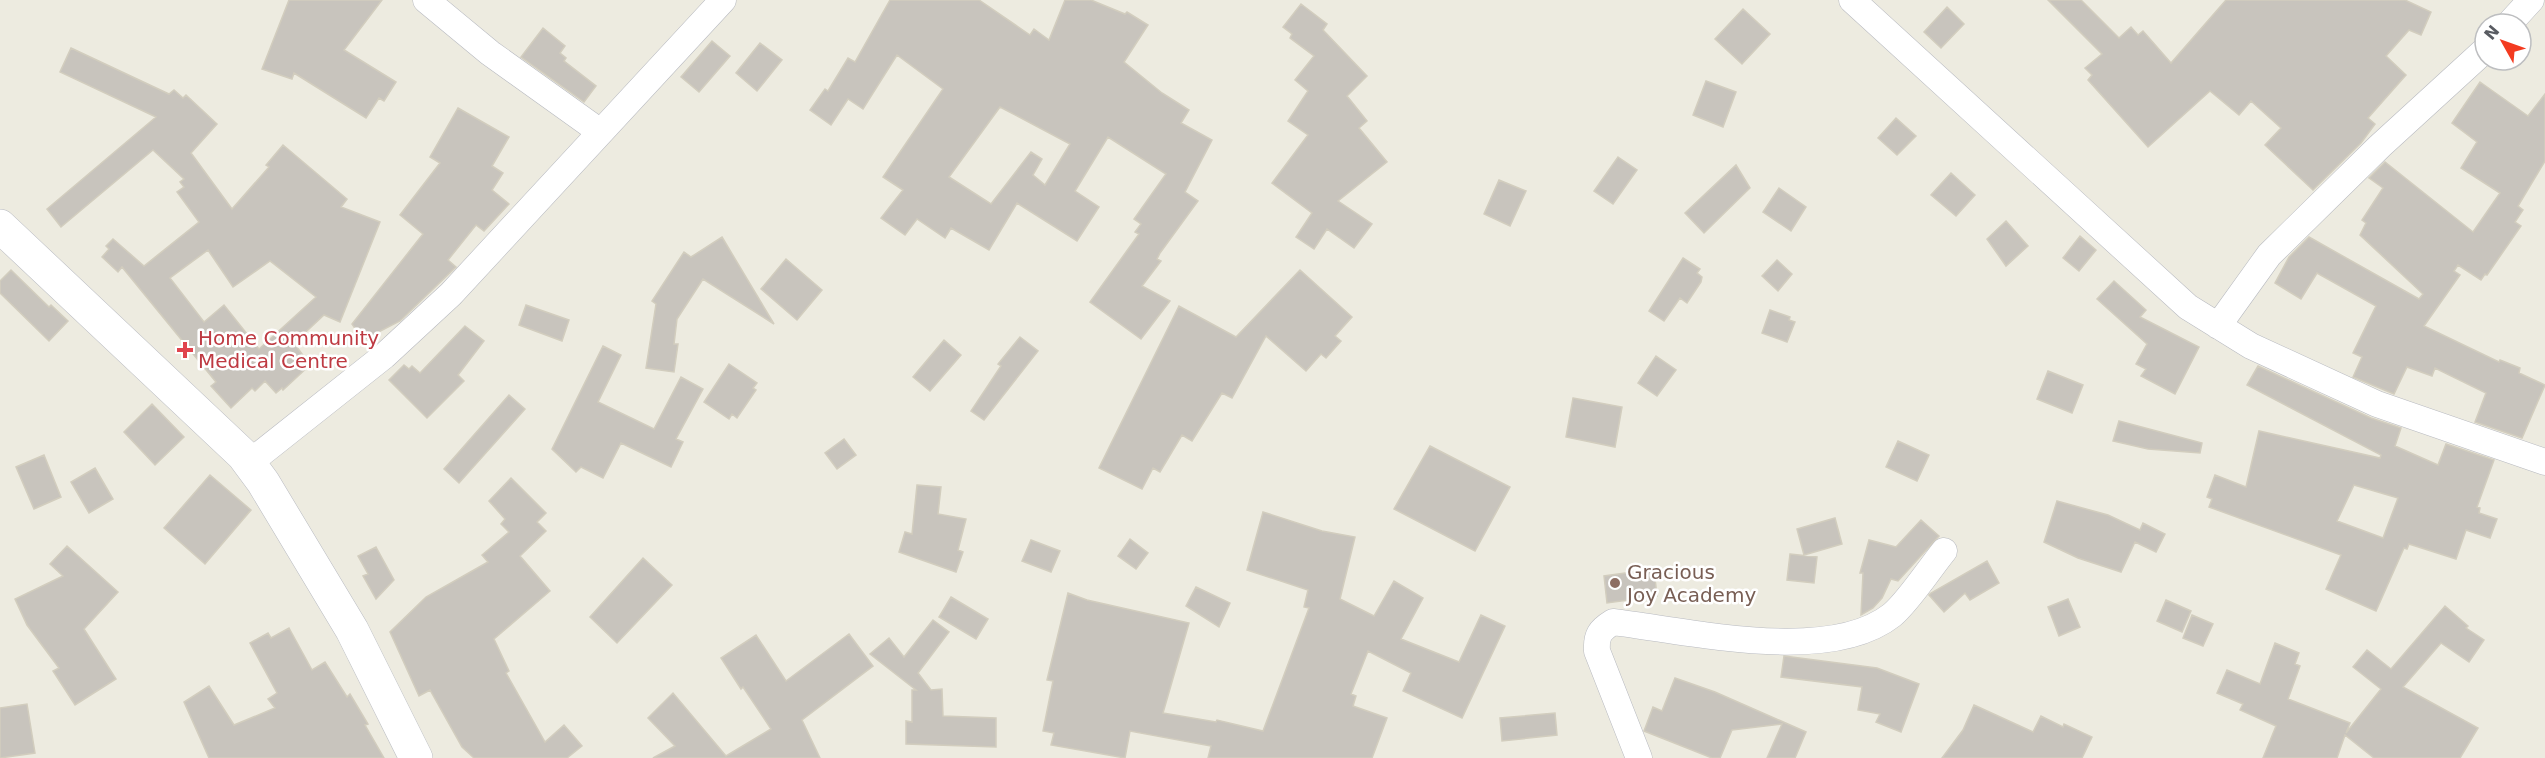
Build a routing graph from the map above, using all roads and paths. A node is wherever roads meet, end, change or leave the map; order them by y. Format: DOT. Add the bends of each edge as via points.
graph roads {
  1 [pos="426,0"];
  2 [pos="723,0"];
  3 [pos="1852,0"];
  4 [pos="2531,0"];
  5 [pos="2520,12"];
  6 [pos="2473,61"];
  7 [pos="599,131"];
  8 [pos="0,226"];
  9 [pos="2218,326"];
  10 [pos="2545,462"];
  11 [pos="249,463"];
  12 [pos="1944,550"];
  13 [pos="416,758"];
  14 [pos="1639,758"];
  1 -- 7 [label="street" via="490,53"];
  2 -- 7 [label="street"];
  3 -- 9 [label="street" via="2188,307"];
  4 -- 5 [label="street"];
  6 -- 9 [label="street" via="2269,255"];
  7 -- 11 [label="street" via="451,294 384,356"];
  8 -- 11 [label="street"];
  9 -- 10 [label="street" via="2251,346 2377,404"];
  11 -- 13 [label="street" via="352,630"];
  12 -- 14 [label="street" via="1894,614 1866,631 1826,640 1769,642 1613,622 1601,629 1596,638 1597,651"];
}
